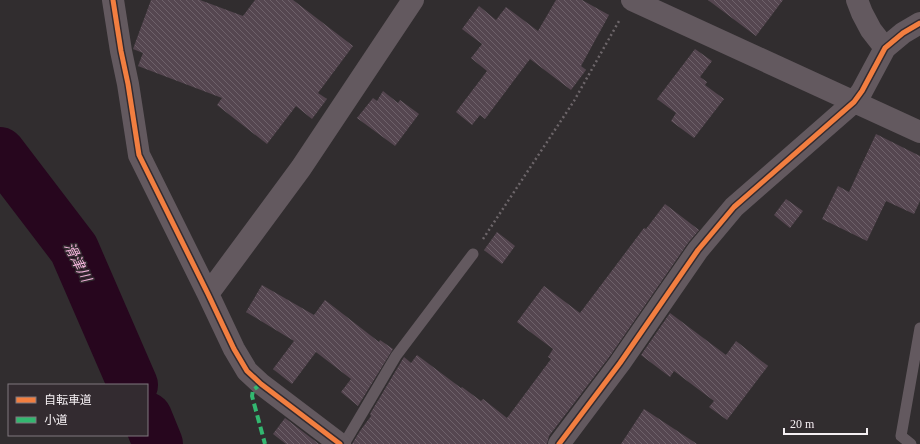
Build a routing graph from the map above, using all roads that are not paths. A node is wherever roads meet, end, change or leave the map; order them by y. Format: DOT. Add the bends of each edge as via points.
graph roads {
  1 [pos="113,0"];
  2 [pos="413,0"];
  3 [pos="632,0"];
  4 [pos="857,0"];
  5 [pos="920,23"];
  6 [pos="885,48"];
  7 [pos="854,102"];
  8 [pos="920,132"];
  9 [pos="473,254"];
  10 [pos="208,294"];
  11 [pos="920,328"];
  12 [pos="340,444"];
  13 [pos="344,444"];
  14 [pos="559,444"];
  15 [pos="911,444"];
  1 -- 10 [label="street" via="139,154"];
  2 -- 10 [label="street" via="301,168"];
  3 -- 7 [label="street"];
  4 -- 6 [label="street" via="871,30"];
  5 -- 6 [label="street"];
  6 -- 7 [label="street"];
  7 -- 8 [label="street"];
  7 -- 14 [label="street" via="734,207 698,250 620,363"];
  9 -- 13 [label="lane" via="396,356"];
  10 -- 12 [label="street" via="234,350 247,371"];
  11 -- 15 [label="lane" via="902,436"];
}
